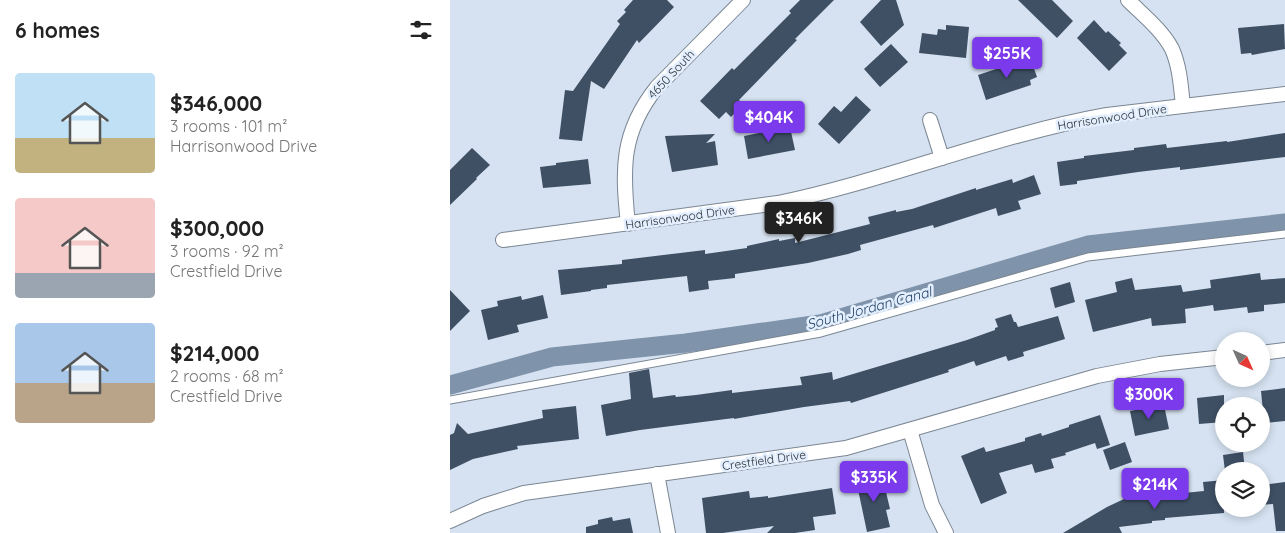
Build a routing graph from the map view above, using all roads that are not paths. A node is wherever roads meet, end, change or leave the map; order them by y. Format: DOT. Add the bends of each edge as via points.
graph roads {
  1 [pos="743,0"];
  2 [pos="1128,0"];
  3 [pos="1285,94"];
  4 [pos="1183,106"];
  5 [pos="930,120"];
  6 [pos="942,158"];
  7 [pos="628,224"];
  8 [pos="1285,234"];
  9 [pos="503,240"];
  10 [pos="1285,350"];
  11 [pos="1270,352"];
  12 [pos="1215,358"];
  13 [pos="450,400"];
  14 [pos="910,430"];
  15 [pos="657,474"];
  16 [pos="450,521"];
  17 [pos="668,533"];
  18 [pos="946,533"];
  1 -- 7 [label="street, 4650 South" via="657,87 639,113 625,158"];
  2 -- 4 [label="street" via="1172,50"];
  3 -- 4 [label="street, Harrisonwood Drive"];
  4 -- 6 [label="street, Harrisonwood Drive" via="1082,120"];
  5 -- 6 [label="street"];
  6 -- 7 [label="street, Harrisonwood Drive" via="798,199"];
  7 -- 9 [label="street, Harrisonwood Drive"];
  8 -- 13 [label="lane" via="1088,257 821,333"];
  10 -- 11 [label="street"];
  12 -- 14 [label="street, Crestfield Drive" via="1105,375"];
  14 -- 15 [label="street, Crestfield Drive" via="846,448"];
  14 -- 18 [label="street" via="932,505"];
  15 -- 16 [label="street, Crestfield Drive" via="524,493"];
  15 -- 17 [label="street"];
}
